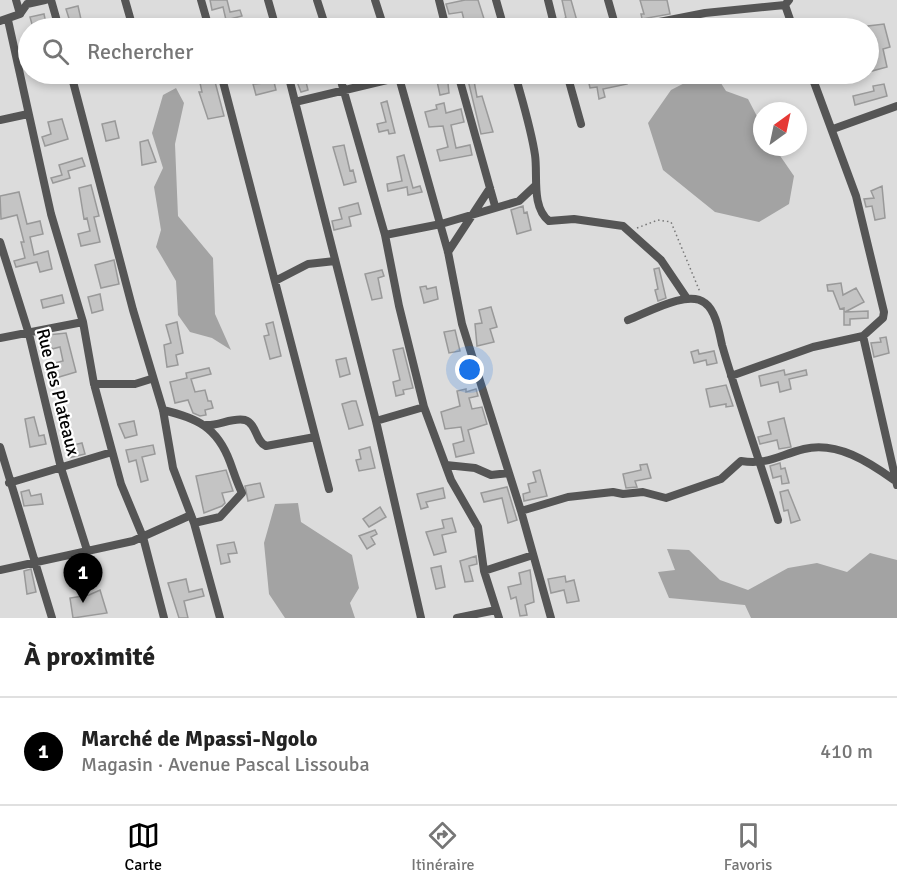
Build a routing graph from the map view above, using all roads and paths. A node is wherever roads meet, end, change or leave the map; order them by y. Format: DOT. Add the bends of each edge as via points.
graph roads {
  1 [pos="16,0"];
  2 [pos="45,0"];
  3 [pos="51,0"];
  4 [pos="125,0"];
  5 [pos="201,0"];
  6 [pos="268,0"];
  7 [pos="317,0"];
  8 [pos="375,0"];
  9 [pos="439,0"];
  10 [pos="496,0"];
  11 [pos="548,0"];
  12 [pos="608,0"];
  13 [pos="787,2"];
  14 [pos="20,14"];
  15 [pos="56,18"];
  16 [pos="130,18"];
  17 [pos="206,18"];
  18 [pos="273,18"];
  19 [pos="323,18"];
  20 [pos="381,18"];
  21 [pos="444,18"];
  22 [pos="501,18"];
  23 [pos="552,18"];
  24 [pos="613,18"];
  25 [pos="680,18"];
  26 [pos="791,18"];
  27 [pos="4,20"];
  28 [pos="18,75"];
  29 [pos="20,84"];
  30 [pos="74,84"];
  31 [pos="224,84"];
  32 [pos="290,84"];
  33 [pos="343,84"];
  34 [pos="360,84"];
  35 [pos="402,84"];
  36 [pos="461,84"];
  37 [pos="518,84"];
  38 [pos="570,84"];
  39 [pos="815,84"];
  40 [pos="344,88"];
  41 [pos="295,102"];
  42 [pos="897,106"];
  43 [pos="28,114"];
  44 [pos="0,120"];
  45 [pos="581,124"];
  46 [pos="833,129"];
  47 [pos="535,186"];
  48 [pos="490,188"];
  49 [pos="495,206"];
  50 [pos="472,214"];
  51 [pos="441,224"];
  52 [pos="627,231"];
  53 [pos="385,235"];
  54 [pos="0,242"];
  55 [pos="448,252"];
  56 [pos="335,261"];
  57 [pos="275,281"];
  58 [pos="686,297"];
  59 [pos="704,302"];
  60 [pos="628,320"];
  61 [pos="83,322"];
  62 [pos="29,334"];
  63 [pos="862,336"];
  64 [pos="0,339"];
  65 [pos="731,376"];
  66 [pos="151,379"];
  67 [pos="94,384"];
  68 [pos="424,407"];
  69 [pos="163,410"];
  70 [pos="376,421"];
  71 [pos="206,424"];
  72 [pos="315,437"];
  73 [pos="0,447"];
  74 [pos="112,452"];
  75 [pos="760,464"];
  76 [pos="446,465"];
  77 [pos="61,468"];
  78 [pos="509,473"];
  79 [pos="896,482"];
  80 [pos="9,483"];
  81 [pos="329,489"];
  82 [pos="521,511"];
  83 [pos="193,519"];
  84 [pos="778,520"];
  85 [pos="142,537"];
  86 [pos="87,550"];
  87 [pos="533,555"];
  88 [pos="36,561"];
  89 [pos="0,570"];
  90 [pos="484,571"];
  91 [pos="496,609"];
  92 [pos="52,618"];
  93 [pos="164,618"];
  94 [pos="220,618"];
  95 [pos="421,618"];
  96 [pos="457,618"];
  97 [pos="499,618"];
  98 [pos="551,618"];
  1 -- 14 [label="street"];
  2 -- 14 [label="street" via="27,4"];
  3 -- 15 [label="street"];
  4 -- 16 [label="street"];
  5 -- 17 [label="street"];
  6 -- 18 [label="street"];
  7 -- 19 [label="street"];
  8 -- 20 [label="street"];
  9 -- 21 [label="street"];
  10 -- 22 [label="street"];
  11 -- 23 [label="street"];
  12 -- 24 [label="street"];
  13 -- 25 [label="street"];
  13 -- 26 [label="street"];
  14 -- 27 [label="street"];
  27 -- 28 [label="street"];
  29 -- 43 [label="street"];
  30 -- 66 [label="street"];
  31 -- 57 [label="street"];
  32 -- 41 [label="street"];
  33 -- 40 [label="street"];
  34 -- 40 [label="street"];
  35 -- 51 [label="street"];
  36 -- 48 [label="street"];
  37 -- 47 [label="street" via="536,157"];
  38 -- 45 [label="street"];
  39 -- 46 [label="street"];
  40 -- 41 [label="street"];
  40 -- 53 [label="street"];
  41 -- 56 [label="street"];
  42 -- 46 [label="street"];
  43 -- 44 [label="street"];
  43 -- 61 [label="street" via="51,214"];
  46 -- 63 [label="street" via="858,206 884,312 879,324"];
  47 -- 49 [label="street" via="519,201"];
  47 -- 52 [label="street" via="544,217 549,221 574,219 620,225"];
  48 -- 49 [label="street"];
  48 -- 50 [label="street"];
  49 -- 50 [label="street"];
  50 -- 51 [label="street"];
  50 -- 55 [label="street"];
  51 -- 53 [label="street"];
  51 -- 55 [label="street"];
  52 -- 58 [label="street" via="661,260"];
  52 -- 59 [label="path" via="658,220 671,222"];
  53 -- 68 [label="street"];
  54 -- 62 [label="street, Rue des Plateaux"];
  55 -- 78 [label="street" via="462,324"];
  56 -- 57 [label="street" via="308,264"];
  56 -- 70 [label="street"];
  57 -- 72 [label="street"];
  58 -- 59 [label="street"];
  58 -- 60 [label="street"];
  59 -- 65 [label="street" via="716,322"];
  61 -- 62 [label="street"];
  61 -- 67 [label="street"];
  62 -- 64 [label="street"];
  62 -- 77 [label="street, Rue des Plateaux"];
  63 -- 65 [label="street" via="813,347"];
  63 -- 79 [label="street"];
  65 -- 75 [label="street"];
  66 -- 67 [label="street" via="135,384"];
  66 -- 69 [label="street"];
  67 -- 74 [label="street"];
  68 -- 70 [label="street"];
  68 -- 76 [label="street"];
  69 -- 71 [label="street"];
  69 -- 83 [label="street" via="174,468"];
  70 -- 95 [label="street"];
  71 -- 72 [label="street" via="245,420 266,446"];
  71 -- 83 [label="street" via="229,459 242,493 220,517"];
  72 -- 81 [label="street"];
  73 -- 80 [label="street"];
  74 -- 77 [label="street"];
  74 -- 85 [label="street"];
  75 -- 79 [label="street" via="803,449 824,448 860,457"];
  75 -- 82 [label="street" via="741,461 721,479 666,498 643,492 613,492 568,497"];
  75 -- 84 [label="street"];
  76 -- 78 [label="street" via="475,468 491,475"];
  76 -- 90 [label="street" via="478,527"];
  77 -- 80 [label="street"];
  77 -- 86 [label="street, Rue des Plateaux"];
  78 -- 82 [label="street"];
  80 -- 88 [label="street"];
  82 -- 87 [label="street"];
  83 -- 85 [label="street"];
  83 -- 94 [label="street"];
  85 -- 86 [label="street"];
  85 -- 93 [label="street"];
  86 -- 88 [label="street"];
  87 -- 90 [label="street"];
  87 -- 98 [label="street"];
  88 -- 89 [label="street"];
  88 -- 92 [label="street"];
  90 -- 91 [label="street"];
  91 -- 96 [label="street"];
  91 -- 97 [label="street"];
}
